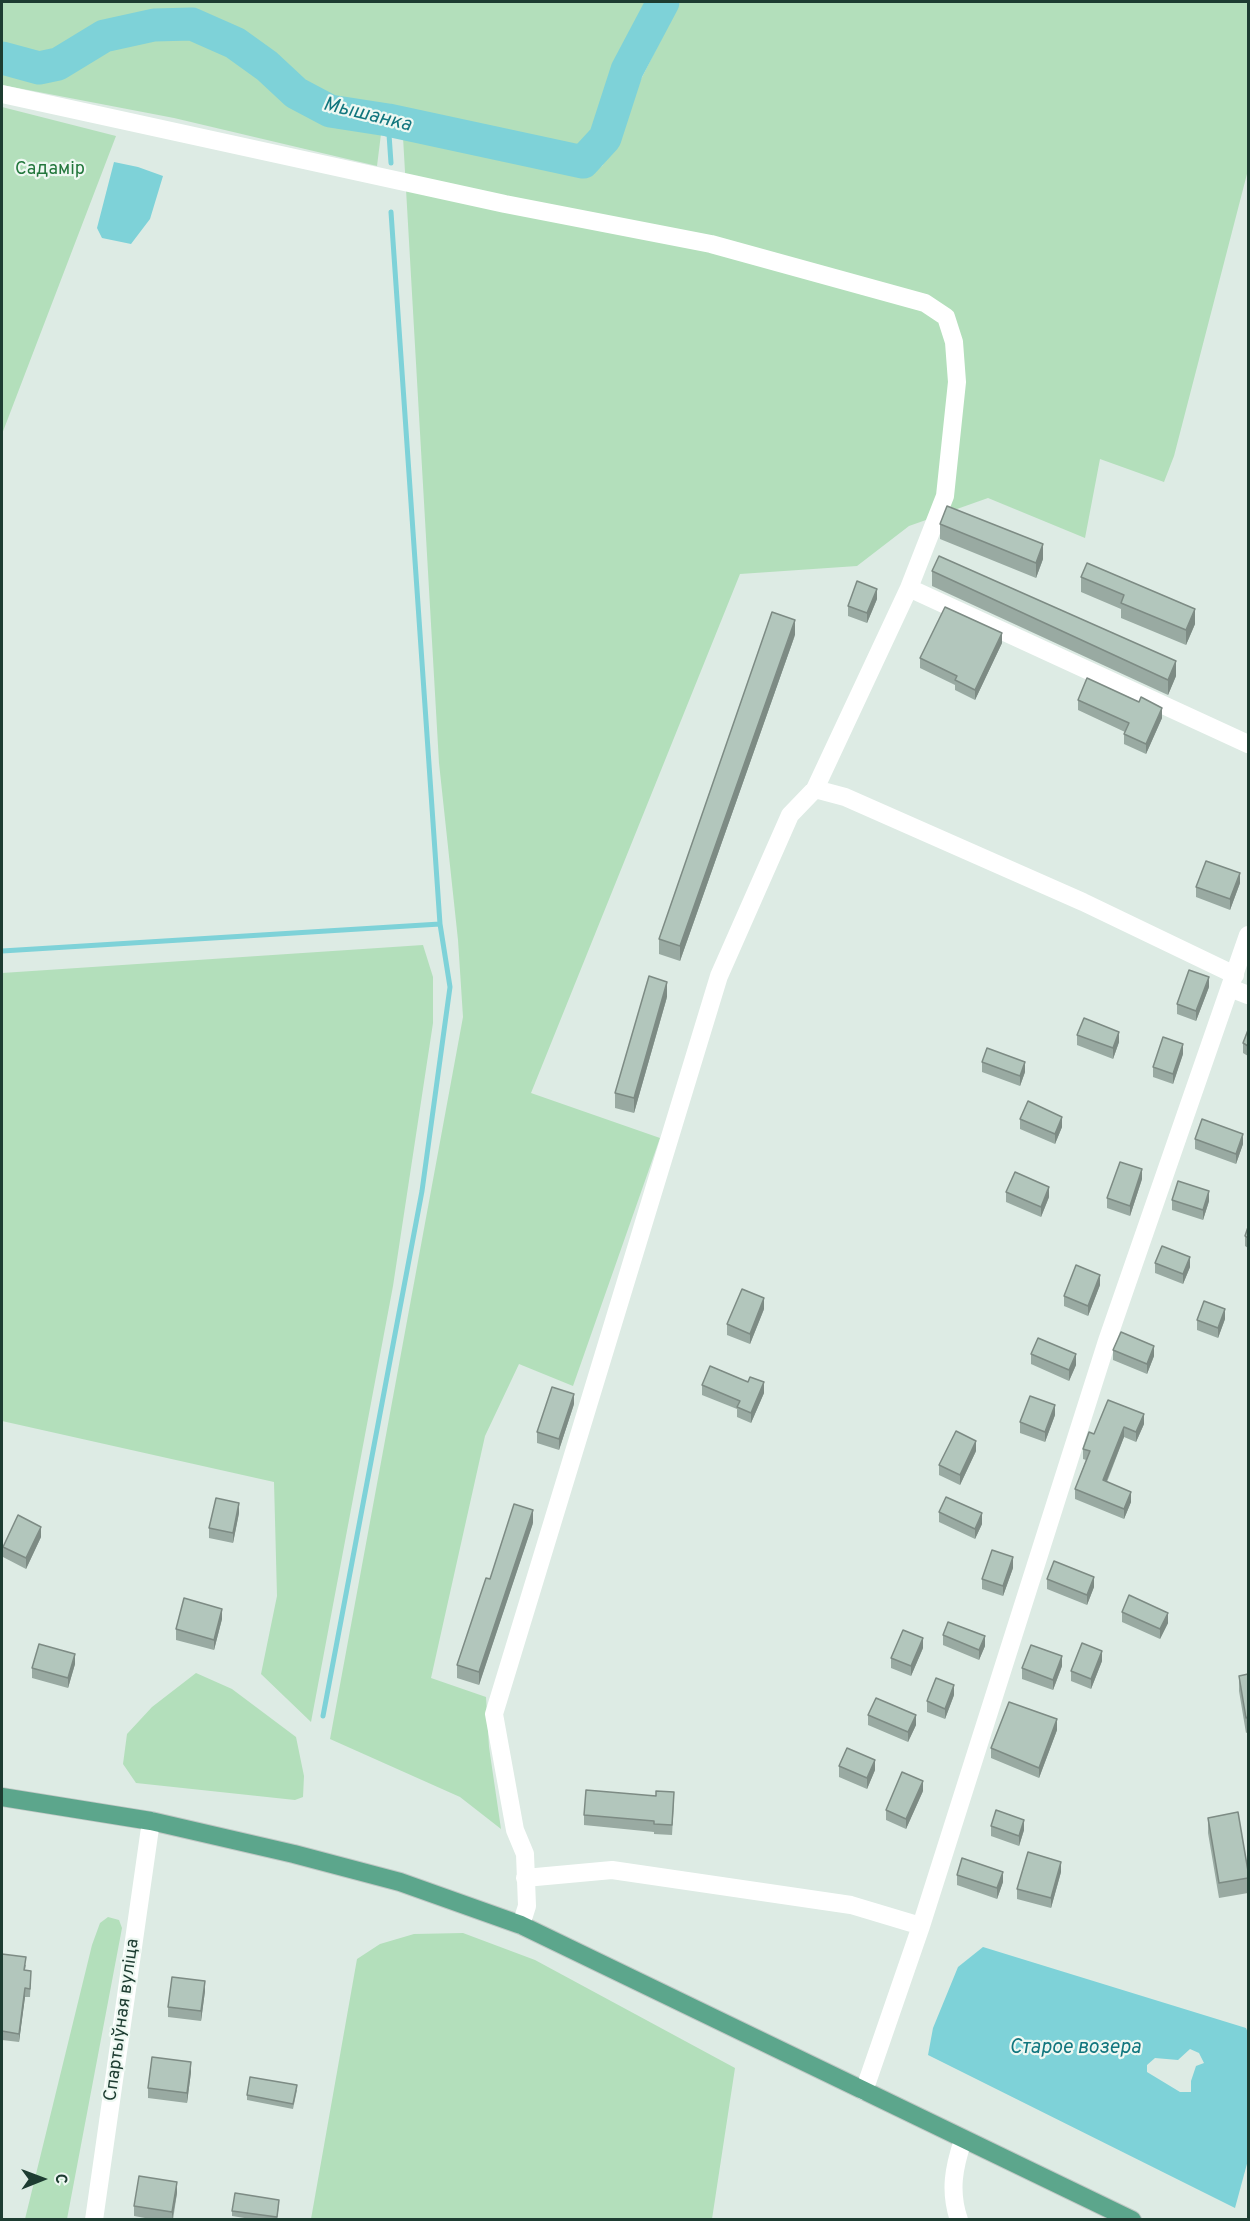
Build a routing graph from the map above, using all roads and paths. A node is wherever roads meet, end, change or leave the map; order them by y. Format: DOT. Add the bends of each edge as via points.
graph roads {
  1 [pos="2,94"];
  2 [pos="909,588"];
  3 [pos="1248,744"];
  4 [pos="814,789"];
  5 [pos="1248,935"];
  6 [pos="1232,982"];
  7 [pos="1248,995"];
  8 [pos="2,1797"];
  9 [pos="151,1821"];
  10 [pos="525,1878"];
  11 [pos="521,1926"];
  12 [pos="921,1926"];
  13 [pos="864,2091"];
  14 [pos="963,2140"];
  15 [pos="94,2220"];
  16 [pos="959,2220"];
  17 [pos="1132,2220"];
  1 -- 2 [label="street" via="505,204 711,244 925,303 946,317 954,342 957,382 945,496"];
  2 -- 3 [label="street"];
  2 -- 4 [label="street"];
  4 -- 6 [label="street" via="845,797 1083,902"];
  4 -- 10 [label="street" via="790,815 719,976 494,1714 515,1830 525,1854"];
  5 -- 6 [label="street"];
  6 -- 7 [label="street"];
  6 -- 12 [label="street" via="1107,1341"];
  8 -- 9 [label="main road"];
  9 -- 11 [label="main road" via="400,1882"];
  9 -- 15 [label="street, Спартыўная вуліца"];
  10 -- 11 [label="street" via="527,1906"];
  10 -- 12 [label="street" via="612,1870 851,1905"];
  11 -- 13 [label="main road"];
  12 -- 13 [label="street"];
  13 -- 14 [label="main road"];
  14 -- 16 [label="street" via="953,2171"];
  14 -- 17 [label="main road"];
}
